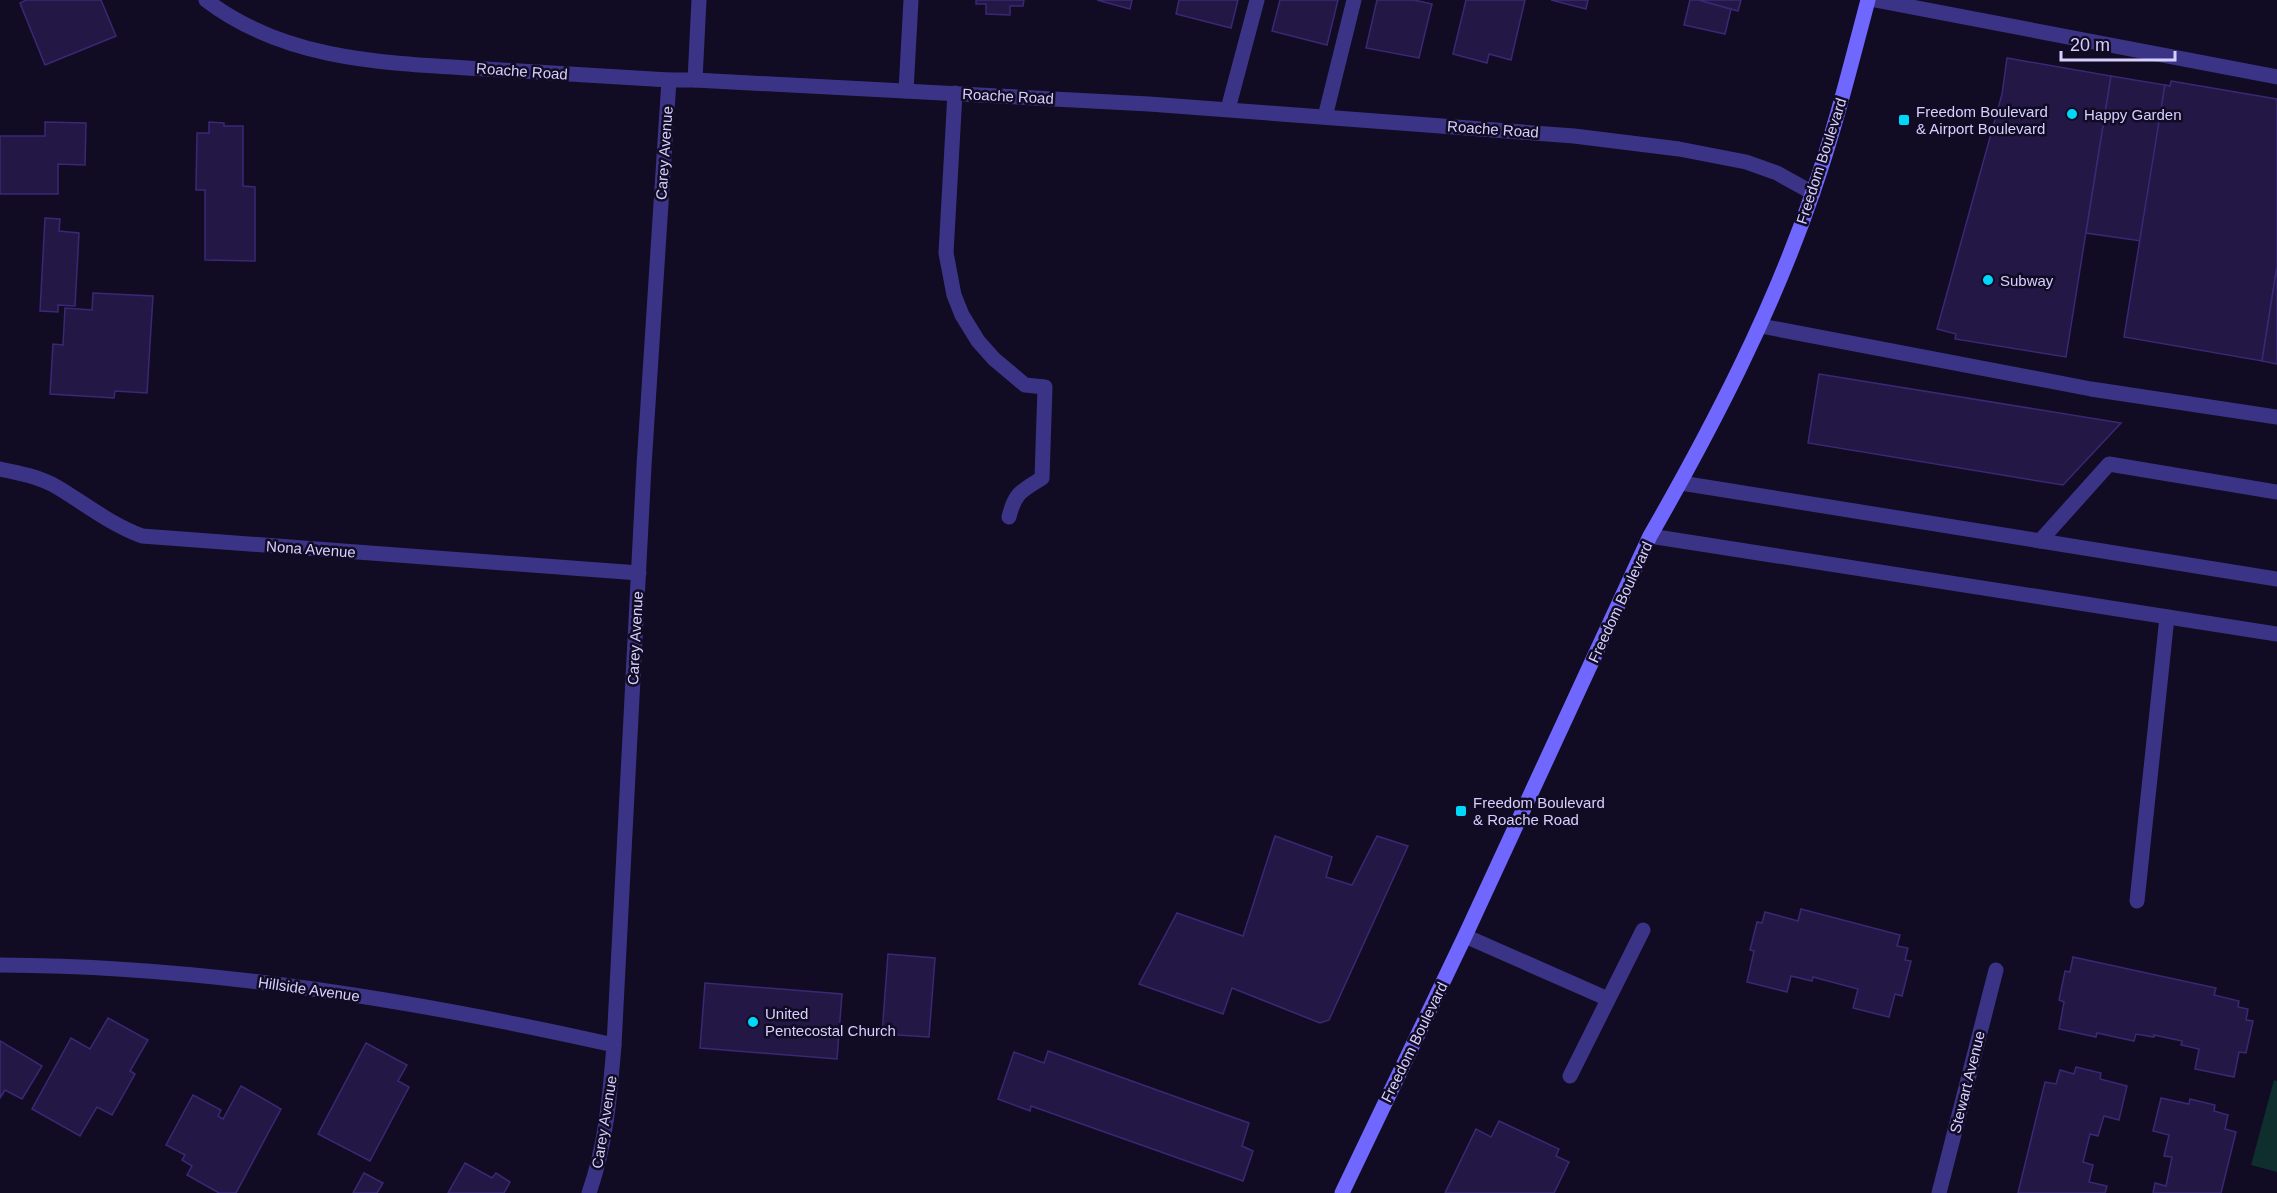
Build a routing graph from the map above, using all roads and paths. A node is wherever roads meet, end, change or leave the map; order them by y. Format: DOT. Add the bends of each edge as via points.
graph roads {
  1 [pos="206,0"];
  2 [pos="699,0"];
  3 [pos="911,0"];
  4 [pos="1257,0"];
  5 [pos="1354,0"];
  6 [pos="1868,0"];
  7 [pos="1875,0"];
  8 [pos="2277,77"];
  9 [pos="669,80"];
  10 [pos="695,80"];
  11 [pos="906,91"];
  12 [pos="955,93"];
  13 [pos="1228,109"];
  14 [pos="1325,117"];
  15 [pos="1813,193"];
  16 [pos="1761,326"];
  17 [pos="2277,417"];
  18 [pos="0,469"];
  19 [pos="1681,483"];
  20 [pos="2277,492"];
  21 [pos="1009,517"];
  22 [pos="1650,536"];
  23 [pos="2040,540"];
  24 [pos="639,573"];
  25 [pos="2277,579"];
  26 [pos="2167,617"];
  27 [pos="2277,634"];
  28 [pos="2137,901"];
  29 [pos="1643,930"];
  30 [pos="1465,936"];
  31 [pos="0,965"];
  32 [pos="1996,970"];
  33 [pos="1608,999"];
  34 [pos="614,1045"];
  35 [pos="1570,1076"];
  36 [pos="589,1193"];
  37 [pos="1342,1193"];
  38 [pos="1939,1193"];
  1 -- 9 [label="street, Roache Road" via="234,19 285,43 343,56"];
  2 -- 10 [label="street"];
  3 -- 11 [label="street"];
  4 -- 13 [label="street"];
  5 -- 14 [label="street"];
  6 -- 15 [label="main road, Freedom Boulevard"];
  7 -- 8 [label="street"];
  9 -- 10 [label="street, Roache Road"];
  9 -- 24 [label="street, Carey Avenue"];
  10 -- 11 [label="street, Roache Road"];
  11 -- 12 [label="street, Roache Road"];
  12 -- 13 [label="street, Roache Road"];
  12 -- 21 [label="street" via="946,253 954,295 978,341 994,359 1025,385 1045,387 1042,478 1013,500"];
  13 -- 14 [label="street, Roache Road"];
  14 -- 15 [label="street, Roache Road" via="1574,136 1679,149 1746,162 1777,173"];
  15 -- 16 [label="main road, Freedom Boulevard"];
  16 -- 17 [label="street" via="2091,389"];
  16 -- 19 [label="main road, Freedom Boulevard"];
  18 -- 24 [label="street, Nona Avenue" via="27,474 56,487 118,527 142,536"];
  19 -- 22 [label="main road, Freedom Boulevard"];
  19 -- 23 [label="street"];
  20 -- 23 [label="street" via="2109,464"];
  22 -- 26 [label="street"];
  22 -- 30 [label="main road, Freedom Boulevard"];
  23 -- 25 [label="street"];
  24 -- 34 [label="street, Carey Avenue"];
  26 -- 27 [label="street"];
  26 -- 28 [label="street"];
  29 -- 33 [label="street"];
  30 -- 33 [label="street"];
  30 -- 37 [label="main road, Freedom Boulevard"];
  31 -- 34 [label="street, Hillside Avenue" via="118,969 251,981 506,1021"];
  32 -- 38 [label="street, Stewart Avenue"];
  33 -- 35 [label="street"];
  34 -- 36 [label="street, Carey Avenue" via="608,1116 599,1166"];
}
